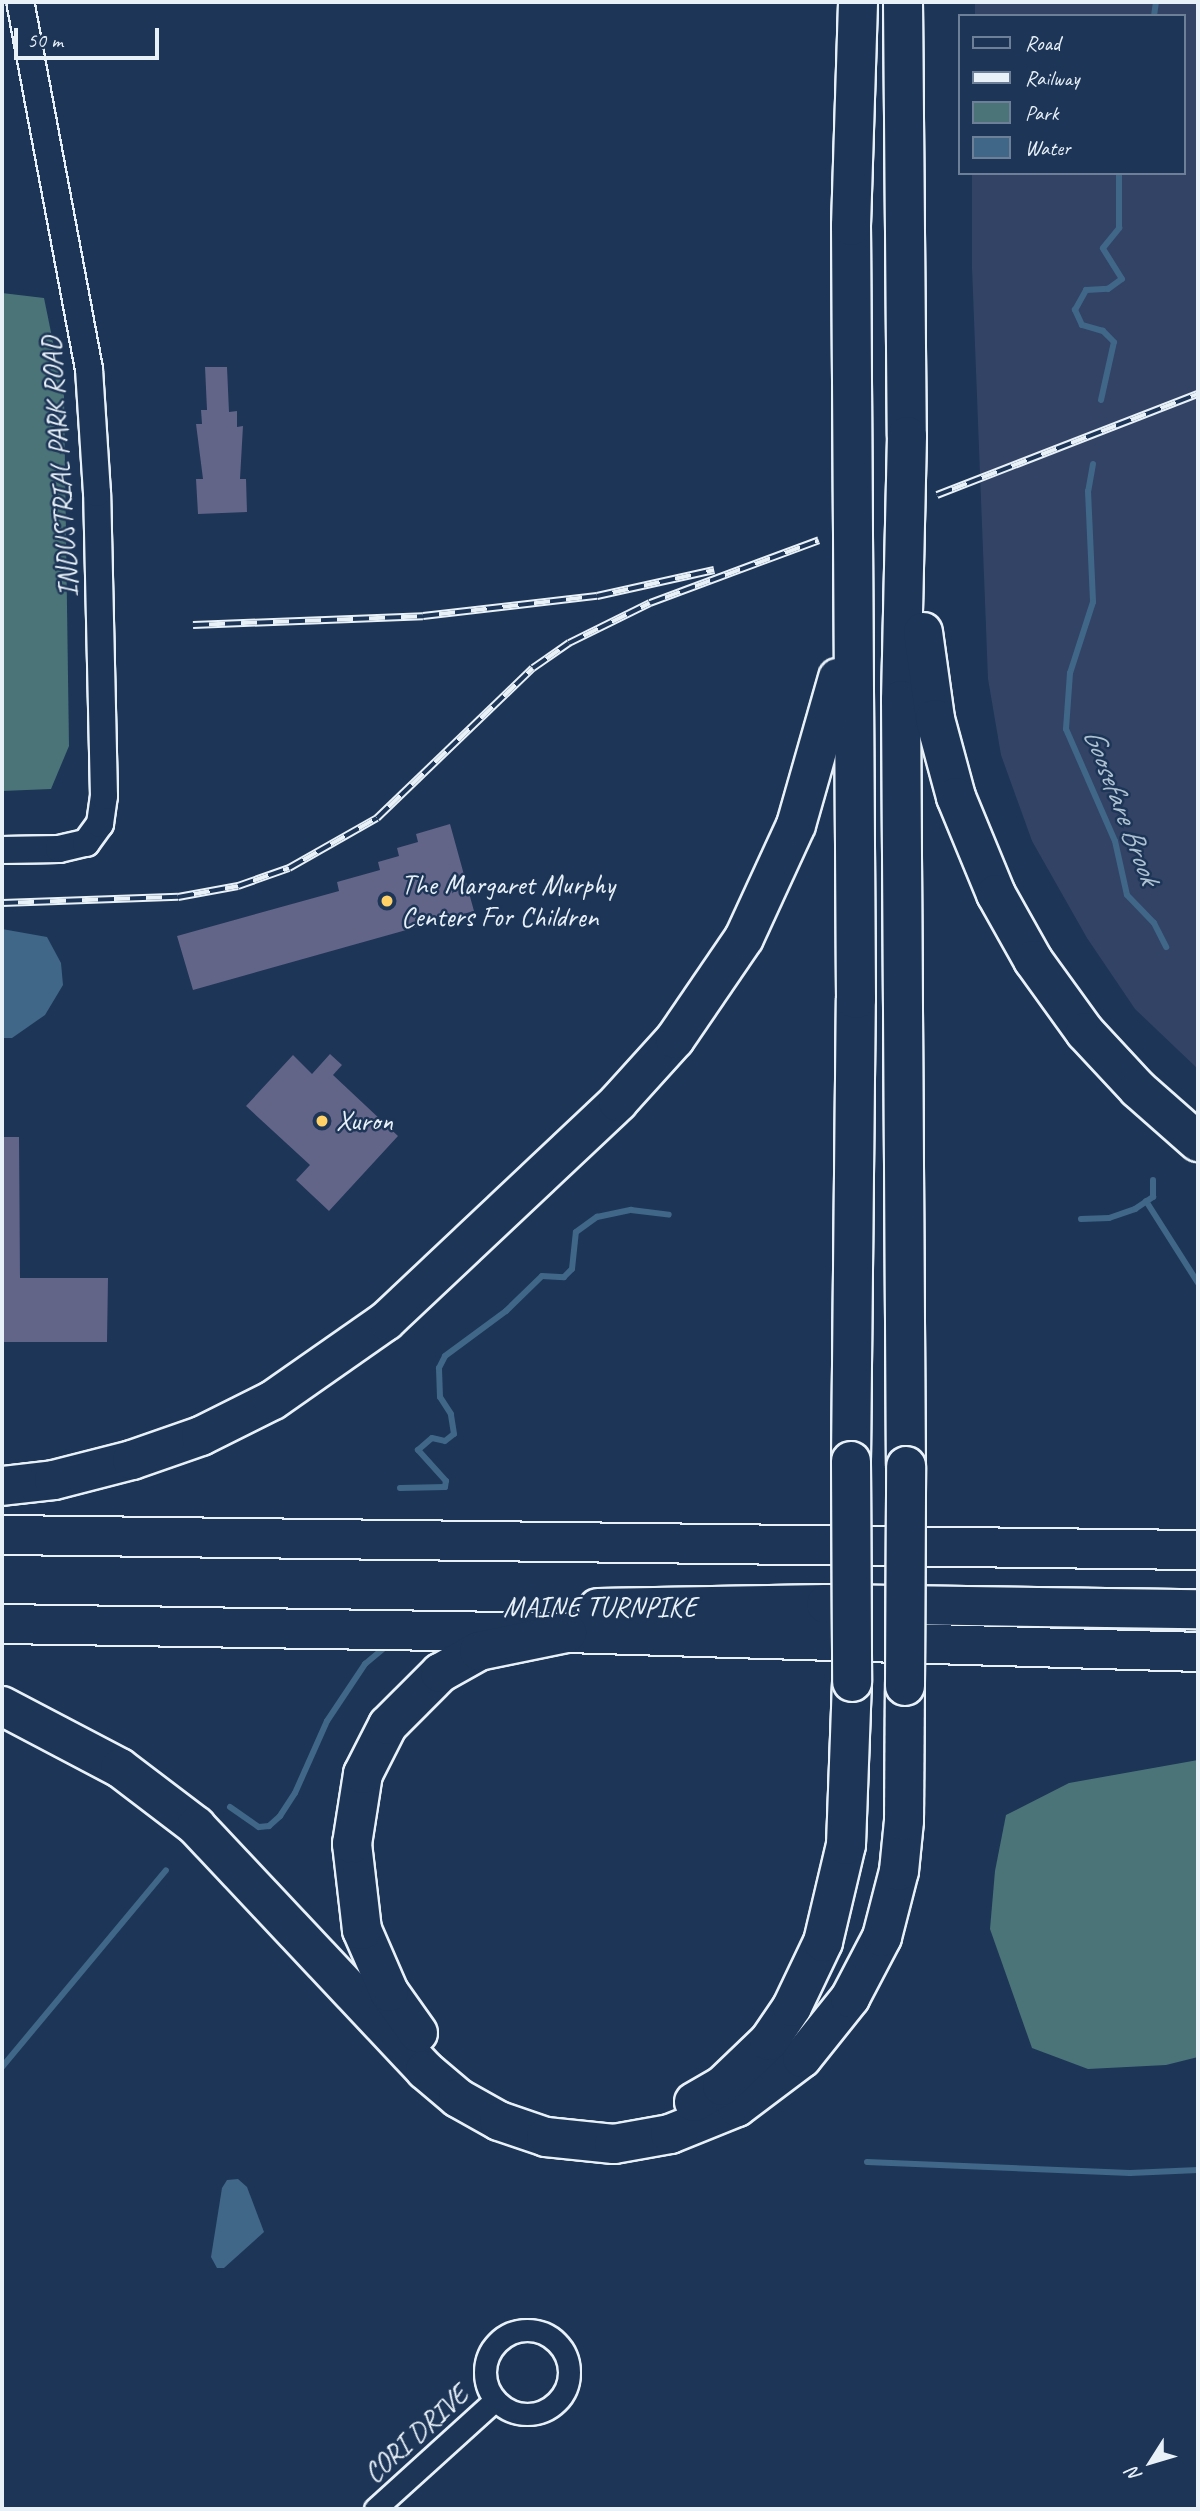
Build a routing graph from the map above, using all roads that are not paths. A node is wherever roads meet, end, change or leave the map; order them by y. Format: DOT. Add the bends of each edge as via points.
graph roads {
  1 [pos="20,2"];
  2 [pos="858,2"];
  3 [pos="903,2"];
  4 [pos="908,436"];
  5 [pos="850,590"];
  6 [pos="2,850"];
  7 [pos="1198,1142"];
  8 [pos="2,1486"];
  9 [pos="2,1535"];
  10 [pos="1198,1550"];
  11 [pos="2,1601"];
  12 [pos="1198,1609"];
  13 [pos="2,1624"];
  14 [pos="567,1633"];
  15 [pos="1198,1652"];
  16 [pos="2,1706"];
  17 [pos="495,2400"];
  18 [pos="375,2509"];
  1 -- 6 [label="street, INDUSTRIAL PARK ROAD" via="89,369 97,493 104,796 100,824 86,843 60,849"];
  2 -- 5 [label="highway" via="851,226"];
  3 -- 4 [label="highway"];
  4 -- 7 [label="highway" via="927,676 967,828 1016,931 1062,1001 1113,1063"];
  4 -- 16 [label="highway, bridge" via="901,700 904,1821 900,1871 882,1937 850,1998 802,2058 737,2106 670,2134 614,2144 546,2137 499,2121 458,2098 425,2070 196,1826 120,1768"];
  5 -- 8 [label="highway" via="837,692 796,825 773,878 720,976 675,1039 618,1102 386,1321 310,1378 236,1420 160,1451 54,1480"];
  5 -- 14 [label="highway, bridge" via="856,999 848,1821 837,1895 823,1942 792,2007 753,2059 705,2097 638,2119 580,2121 535,2112 454,2067 419,2033 388,1992 370,1952 357,1903 352,1827 363,1774 388,1725 410,1698 440,1673 479,1651"];
  9 -- 10 [label="highway"];
  11 -- 12 [label="highway, MAINE TURNPIKE"];
  13 -- 14 [label="highway"];
  14 -- 15 [label="highway"];
  17 -- 17 [label="street, CORI DRIVE" via="519,2414 533,2414 557,2402 569,2378 564,2351 555,2340 543,2332 515,2331 492,2347 484,2374"];
  17 -- 18 [label="street, CORI DRIVE"];
}
